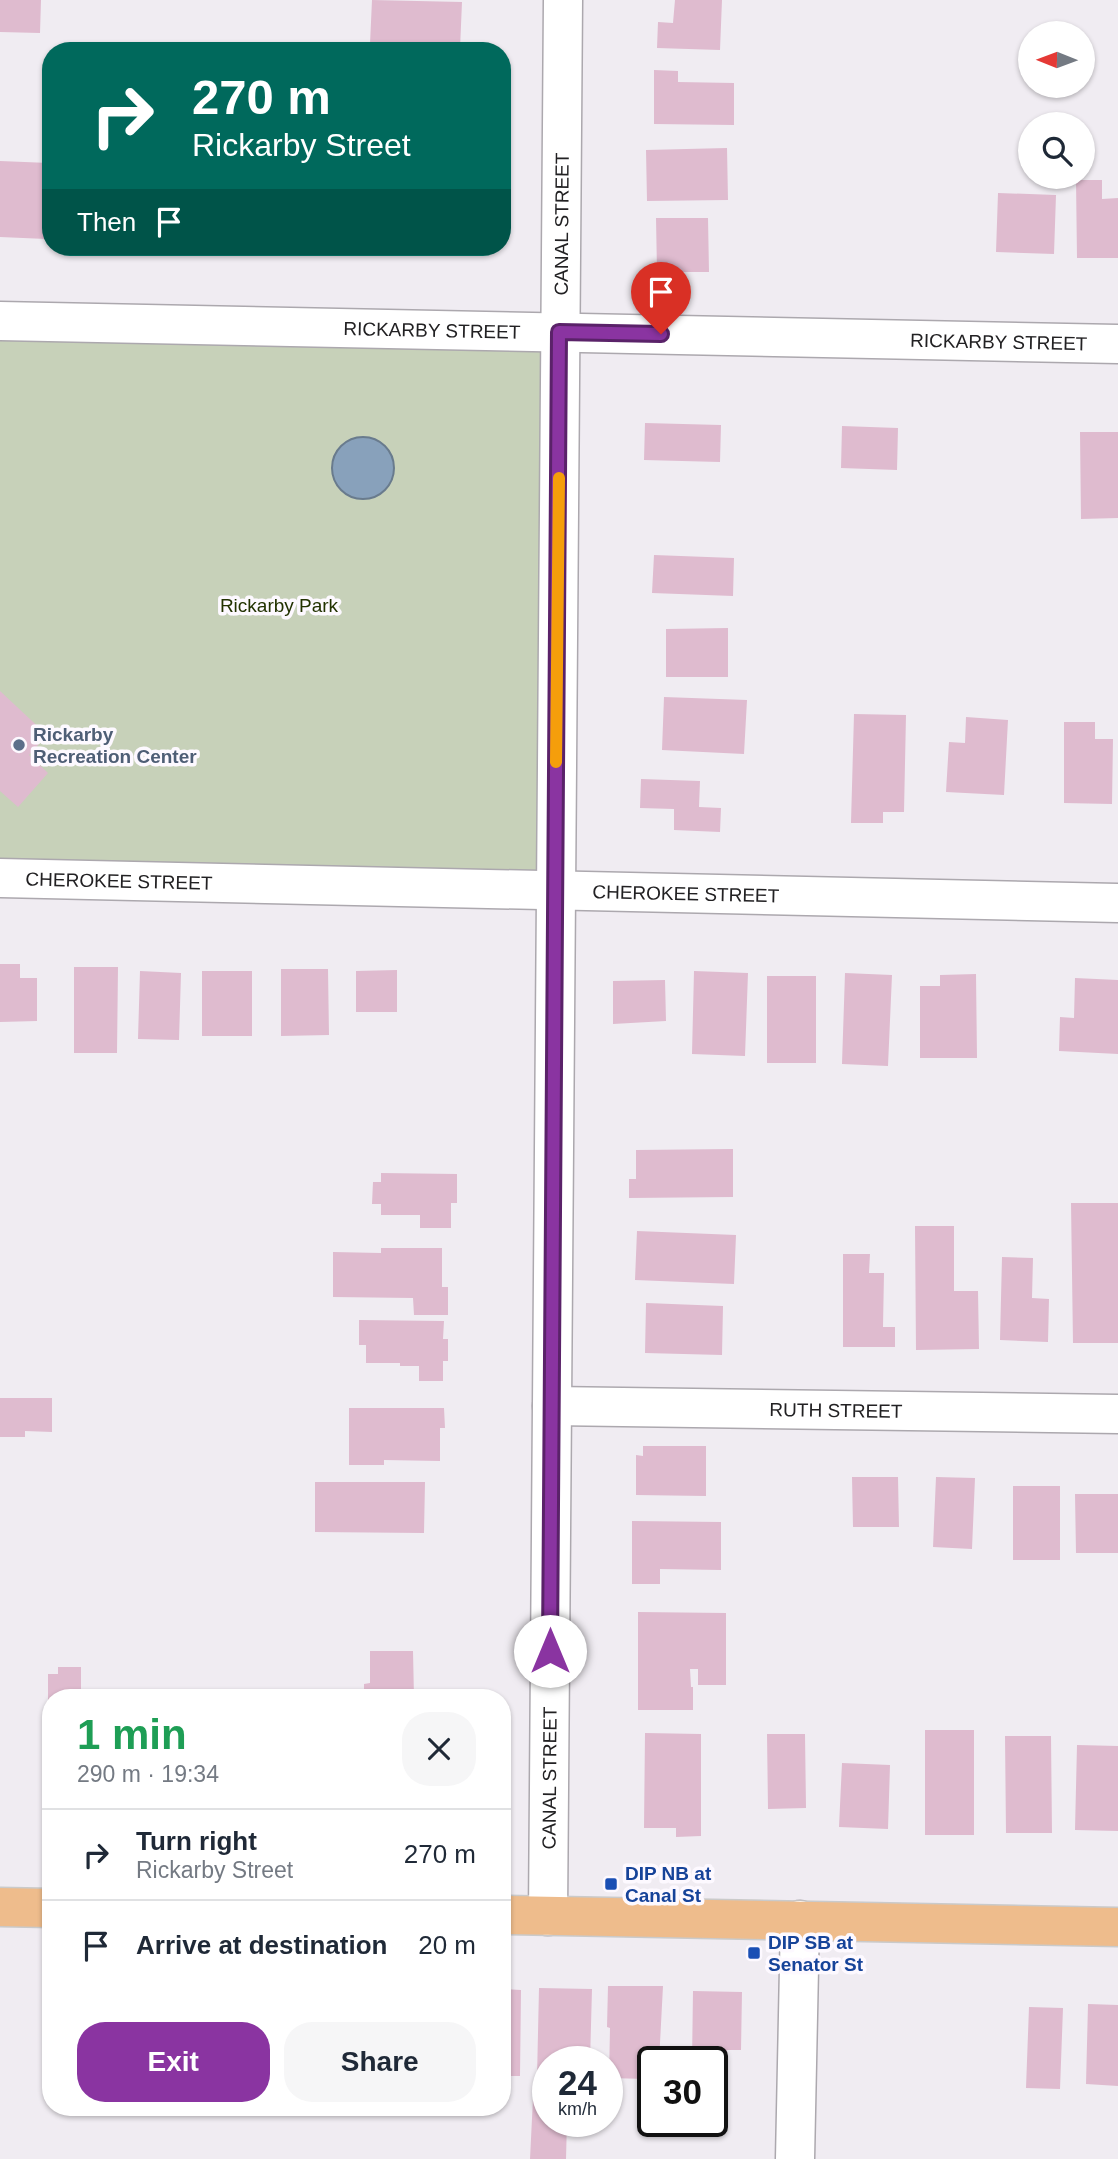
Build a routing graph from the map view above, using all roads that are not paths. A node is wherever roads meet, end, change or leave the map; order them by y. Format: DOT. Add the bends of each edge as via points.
graph roads {
  1 [pos="563,0"];
  2 [pos="0,321"];
  3 [pos="559,332"];
  4 [pos="1118,344"];
  5 [pos="0,878"];
  6 [pos="555,891"];
  7 [pos="1118,903"];
  8 [pos="552,1406"];
  9 [pos="1118,1414"];
  10 [pos="0,1907"];
  11 [pos="42,1908"];
  12 [pos="511,1915"];
  13 [pos="548,1916"];
  14 [pos="800,1920"];
  15 [pos="1118,1927"];
  16 [pos="796,2159"];
  1 -- 3 [label="street, CANAL STREET"];
  2 -- 3 [label="street, RICKARBY STREET"];
  3 -- 4 [label="street, RICKARBY STREET"];
  3 -- 6 [label="street, CANAL STREET"];
  5 -- 6 [label="street, CHEROKEE STREET"];
  6 -- 7 [label="street, CHEROKEE STREET"];
  6 -- 8 [label="street, CANAL STREET"];
  8 -- 9 [label="street, RUTH STREET"];
  8 -- 13 [label="street, CANAL STREET"];
  10 -- 11 [label="main road"];
  12 -- 13 [label="main road"];
  13 -- 14 [label="main road"];
  14 -- 15 [label="main road"];
  14 -- 16 [label="street"];
}
